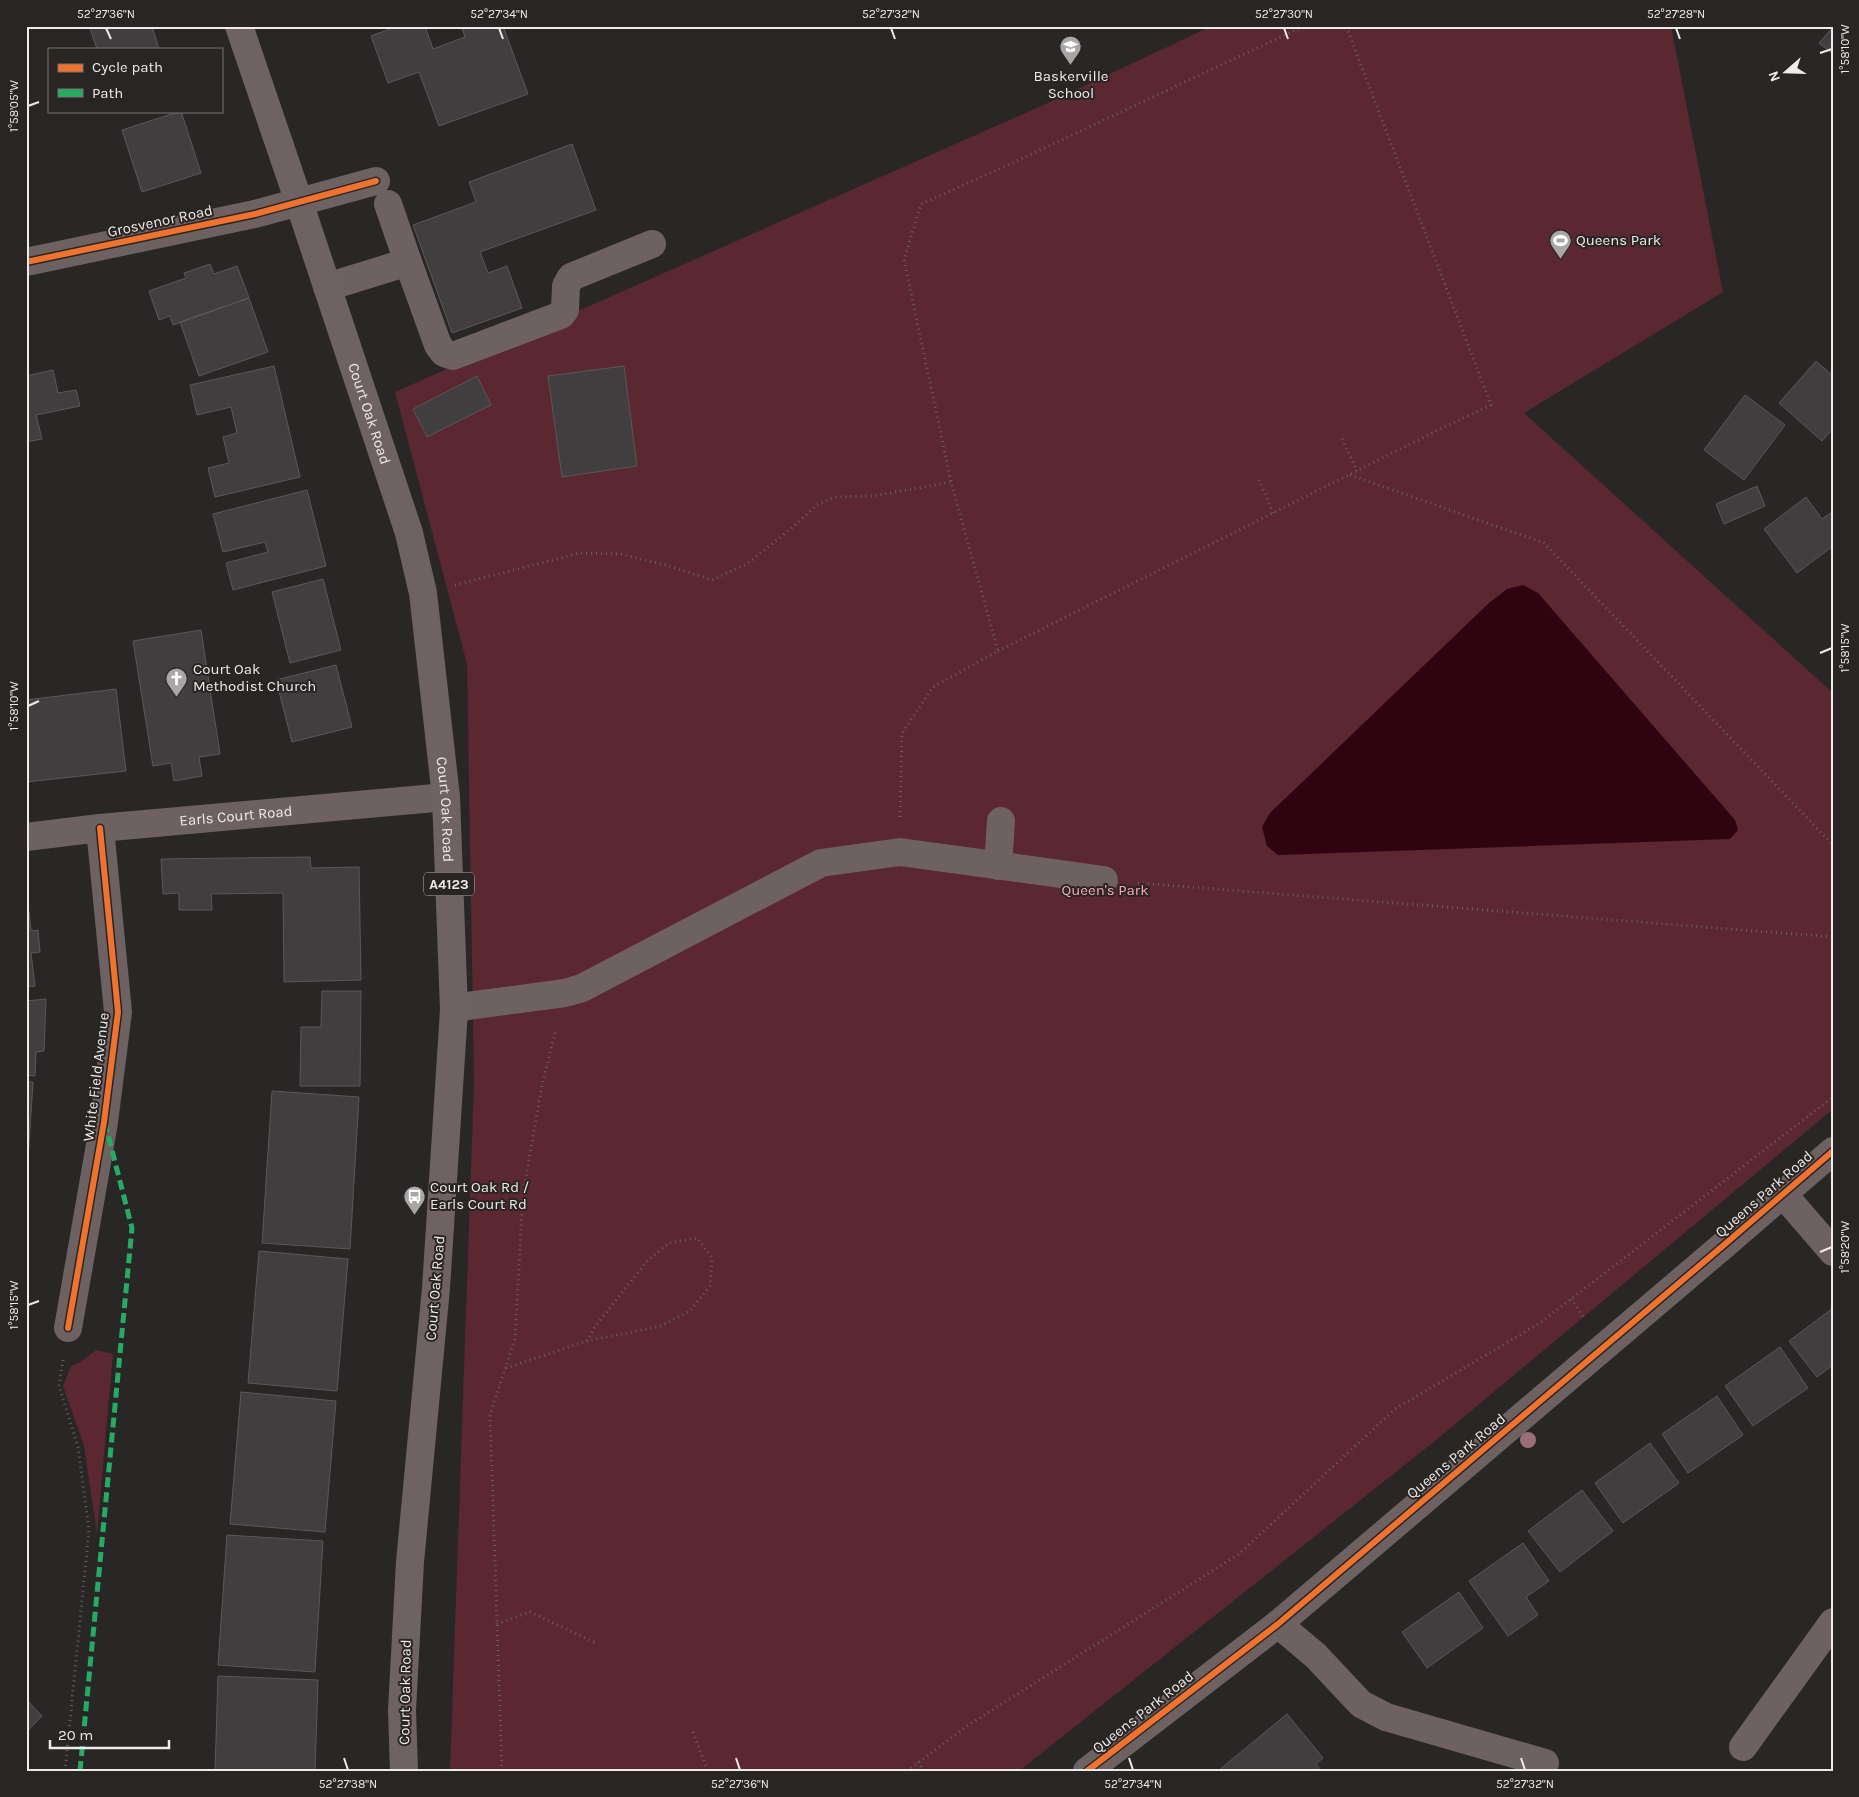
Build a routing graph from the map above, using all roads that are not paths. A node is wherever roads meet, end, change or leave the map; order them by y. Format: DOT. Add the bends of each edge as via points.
graph roads {
  1 [pos="239,26"];
  2 [pos="299,202"];
  3 [pos="652,244"];
  4 [pos="26,262"];
  5 [pos="408,262"];
  6 [pos="327,287"];
  7 [pos="446,797"];
  8 [pos="1001,821"];
  9 [pos="100,828"];
  10 [pos="26,837"];
  11 [pos="998,866"];
  12 [pos="1104,880"];
  13 [pos="454,1010"];
  14 [pos="1833,1150"];
  15 [pos="1783,1194"];
  16 [pos="1833,1252"];
  17 [pos="68,1328"];
  18 [pos="1833,1622"];
  19 [pos="1278,1624"];
  20 [pos="1744,1747"];
  21 [pos="1545,1763"];
  22 [pos="404,1771"];
  23 [pos="1087,1771"];
  1 -- 2 [label="main road, Court Oak Road / A4123"];
  2 -- 4 [label="street, Grosvenor Road"];
  2 -- 5 [label="street, Grosvenor Road" via="382,192"];
  2 -- 6 [label="main road, Court Oak Road / A4123"];
  3 -- 5 [label="street" via="571,277 566,286 565,310 561,315 453,356 444,353 438,345"];
  5 -- 6 [label="street"];
  6 -- 7 [label="main road, Court Oak Road / A4123" via="409,533 423,593"];
  7 -- 9 [label="street, Earls Court Road"];
  7 -- 13 [label="main road, Court Oak Road / A4123"];
  8 -- 11 [label="street"];
  9 -- 10 [label="street, Earls Court Road"];
  9 -- 17 [label="street, White Field Avenue" via="118,1012 104,1122"];
  11 -- 12 [label="street"];
  11 -- 13 [label="street" via="900,852 821,863 582,988"];
  13 -- 22 [label="main road, Court Oak Road / A4123" via="436,1288 410,1562 402,1710"];
  14 -- 15 [label="street, Queens Park Road"];
  15 -- 16 [label="street"];
  15 -- 19 [label="street, Queens Park Road"];
  18 -- 20 [label="street"];
  19 -- 21 [label="street" via="1316,1656 1362,1704 1386,1717"];
  19 -- 23 [label="street, Queens Park Road"];
}
